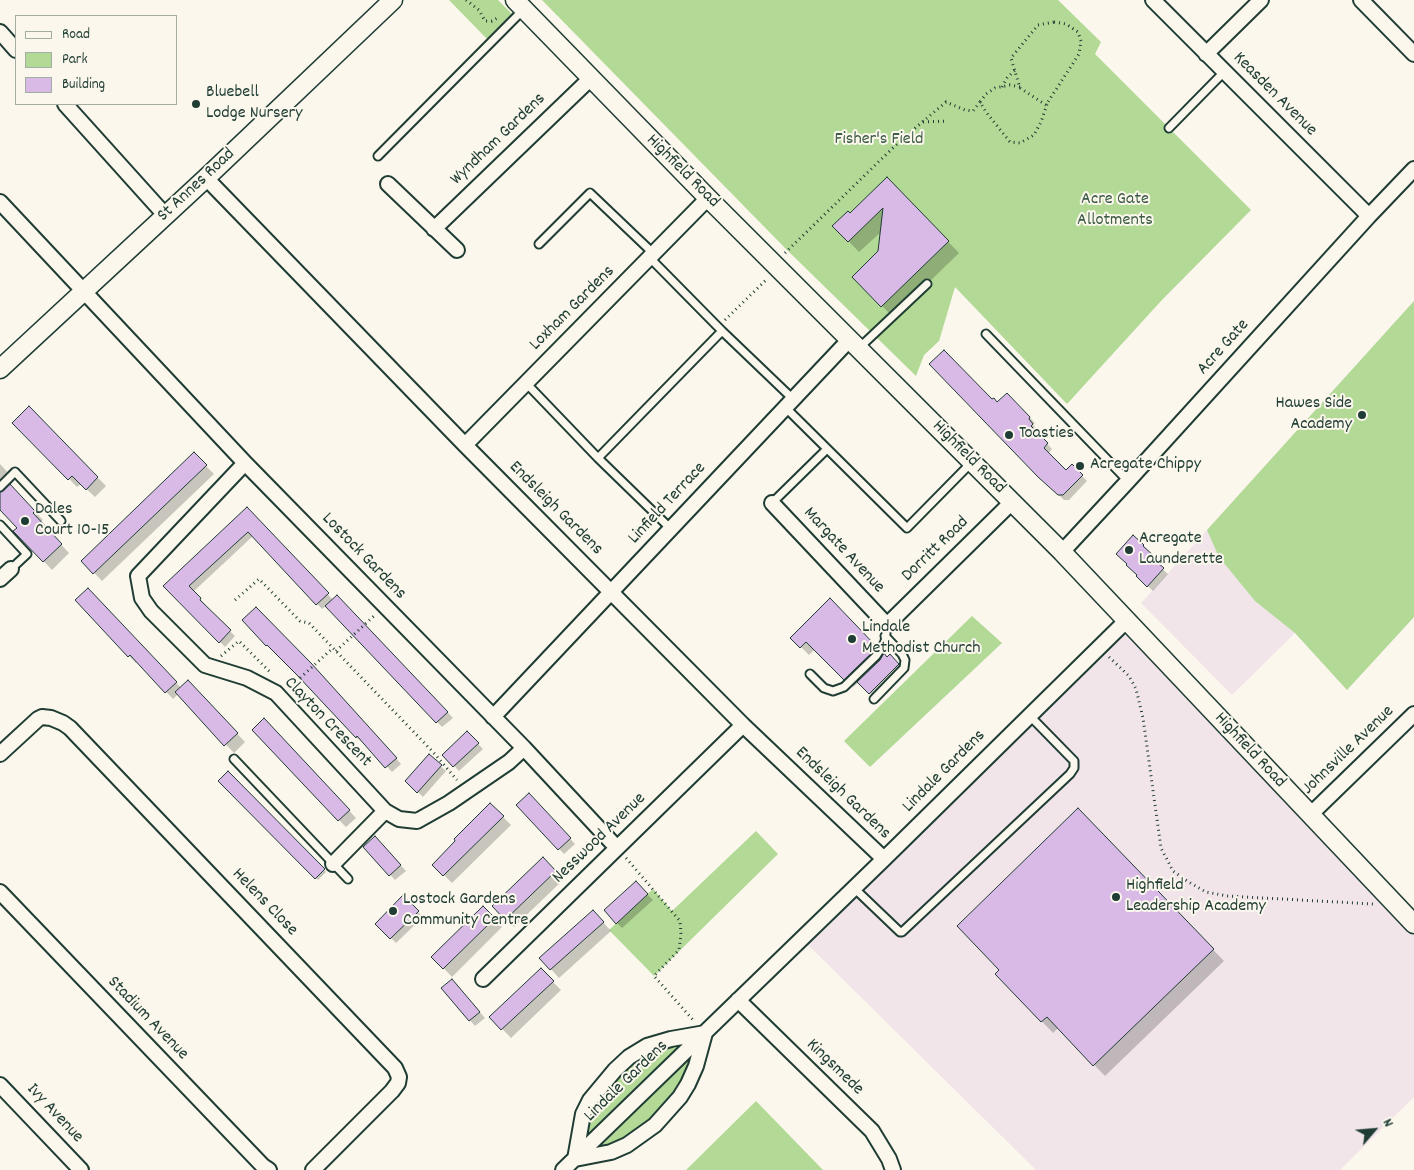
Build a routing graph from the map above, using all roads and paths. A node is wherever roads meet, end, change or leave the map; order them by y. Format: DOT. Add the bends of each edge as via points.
graph roads {
  1 [pos="393,0"];
  2 [pos="466,0"];
  3 [pos="1153,0"];
  4 [pos="1261,0"];
  5 [pos="1361,0"];
  6 [pos="520,4"];
  7 [pos="0,32"];
  8 [pos="15,49"];
  9 [pos="1206,54"];
  10 [pos="1414,54"];
  11 [pos="1015,70"];
  12 [pos="1224,72"];
  13 [pos="590,79"];
  14 [pos="1002,86"];
  15 [pos="1020,88"];
  16 [pos="980,102"];
  17 [pos="1048,102"];
  18 [pos="66,105"];
  19 [pos="948,121"];
  20 [pos="922,122"];
  21 [pos="1169,128"];
  22 [pos="378,156"];
  23 [pos="1414,170"];
  24 [pos="206,178"];
  25 [pos="388,184"];
  26 [pos="708,198"];
  27 [pos="0,202"];
  28 [pos="165,215"];
  29 [pos="1370,216"];
  30 [pos="434,228"];
  31 [pos="540,244"];
  32 [pos="457,250"];
  33 [pos="652,256"];
  34 [pos="776,266"];
  35 [pos="926,284"];
  36 [pos="84,290"];
  37 [pos="720,329"];
  38 [pos="986,334"];
  39 [pos="854,343"];
  40 [pos="0,369"];
  41 [pos="526,383"];
  42 [pos="789,403"];
  43 [pos="465,445"];
  44 [pos="827,449"];
  45 [pos="598,458"];
  46 [pos="972,462"];
  47 [pos="245,463"];
  48 [pos="1128,481"];
  49 [pos="0,487"];
  50 [pos="1012,502"];
  51 [pos="772,503"];
  52 [pos="61,521"];
  53 [pos="0,525"];
  54 [pos="671,529"];
  55 [pos="1062,552"];
  56 [pos="11,569"];
  57 [pos="0,579"];
  58 [pos="611,592"];
  59 [pos="235,600"];
  60 [pos="385,606"];
  61 [pos="1126,621"];
  62 [pos="886,630"];
  63 [pos="333,648"];
  64 [pos="1099,648"];
  65 [pos="336,651"];
  66 [pos="209,666"];
  67 [pos="810,674"];
  68 [pos="273,675"];
  69 [pos="280,696"];
  70 [pos="874,699"];
  71 [pos="1414,714"];
  72 [pos="1029,715"];
  73 [pos="493,717"];
  74 [pos="743,725"];
  75 [pos="524,748"];
  76 [pos="0,754"];
  77 [pos="234,759"];
  78 [pos="460,796"];
  79 [pos="385,811"];
  80 [pos="1310,815"];
  81 [pos="617,848"];
  82 [pos="884,860"];
  83 [pos="333,864"];
  84 [pos="348,879"];
  85 [pos="854,888"];
  86 [pos="0,892"];
  87 [pos="1396,905"];
  88 [pos="1414,924"];
  89 [pos="483,979"];
  90 [pos="738,1000"];
  91 [pos="704,1033"];
  92 [pos="0,1085"];
  93 [pos="575,1159"];
  94 [pos="77,1169"];
  95 [pos="269,1170"];
  96 [pos="313,1170"];
  97 [pos="563,1170"];
  98 [pos="893,1170"];
  1 -- 24 [label="street, St Annes Road"];
  2 -- 6 [label="path" via="485,21 492,21"];
  3 -- 9 [label="street, Keasden Avenue"];
  4 -- 9 [label="street"];
  5 -- 10 [label="street"];
  6 -- 13 [label="street, Highfield Road"];
  6 -- 22 [label="lane"];
  7 -- 8 [label="street"];
  9 -- 12 [label="street, Keasden Avenue"];
  11 -- 14 [label="path"];
  11 -- 15 [label="path"];
  11 -- 17 [label="path" via="1011,58 1038,25 1066,24 1078,32 1081,41 1079,54"];
  12 -- 21 [label="lane"];
  12 -- 29 [label="street, Keasden Avenue"];
  13 -- 26 [label="street, Highfield Road"];
  13 -- 30 [label="street, Wyndham Gardens"];
  14 -- 15 [label="path" via="1010,84"];
  14 -- 16 [label="path" via="986,94"];
  15 -- 17 [label="path" via="1046,105"];
  16 -- 17 [label="path" via="1010,142 1020,143 1034,135"];
  16 -- 20 [label="path" via="973,111 946,102"];
  18 -- 28 [label="street"];
  19 -- 20 [label="path"];
  20 -- 34 [label="path"];
  23 -- 29 [label="street, Acre Gate"];
  24 -- 28 [label="street, St Annes Road"];
  24 -- 43 [label="street, Endsleigh Gardens"];
  25 -- 30 [label="street"];
  26 -- 33 [label="street, Loxham Gardens"];
  26 -- 34 [label="street, Highfield Road"];
  27 -- 36 [label="street, Lostock Gardens"];
  28 -- 36 [label="street, St Annes Road"];
  29 -- 48 [label="street, Acre Gate"];
  30 -- 32 [label="street"];
  31 -- 33 [label="lane" via="590,193"];
  33 -- 37 [label="lane"];
  33 -- 41 [label="street, Loxham Gardens"];
  34 -- 37 [label="path"];
  34 -- 39 [label="street, Highfield Road"];
  35 -- 39 [label="lane"];
  36 -- 40 [label="street, St Annes Road"];
  36 -- 47 [label="street, Lostock Gardens"];
  37 -- 42 [label="lane"];
  37 -- 45 [label="lane"];
  38 -- 48 [label="lane"];
  39 -- 42 [label="street, Linfield Terrace"];
  39 -- 46 [label="street, Highfield Road"];
  41 -- 43 [label="street, Loxham Gardens"];
  41 -- 45 [label="lane"];
  42 -- 44 [label="lane"];
  42 -- 54 [label="street, Linfield Terrace"];
  43 -- 58 [label="street, Endsleigh Gardens"];
  44 -- 46 [label="lane" via="907,528"];
  44 -- 51 [label="lane"];
  45 -- 54 [label="lane"];
  46 -- 50 [label="street, Highfield Road"];
  47 -- 60 [label="street, Lostock Gardens"];
  47 -- 66 [label="street, Clayton Crescent" via="138,576 142,598 151,611"];
  48 -- 55 [label="street, Acre Gate"];
  49 -- 52 [label="lane" via="15,472"];
  50 -- 55 [label="street, Highfield Road"];
  50 -- 62 [label="street, Dorritt Road"];
  51 -- 62 [label="street, Margate Avenue"];
  53 -- 56 [label="lane" via="27,554"];
  54 -- 58 [label="street, Linfield Terrace"];
  55 -- 61 [label="street, Highfield Road"];
  56 -- 57 [label="street"];
  58 -- 73 [label="street, Linfield Terrace"];
  58 -- 74 [label="street, Endsleigh Gardens"];
  59 -- 63 [label="path" via="259,578 300,621 309,623"];
  60 -- 65 [label="path"];
  60 -- 73 [label="street, Lostock Gardens"];
  61 -- 64 [label="street, Lindale Gardens"];
  61 -- 80 [label="street, Highfield Road"];
  62 -- 67 [label="lane" via="876,656 844,688 833,691 824,688"];
  62 -- 70 [label="lane" via="905,660 904,668"];
  63 -- 65 [label="path"];
  63 -- 69 [label="path"];
  64 -- 72 [label="street, Lindale Gardens"];
  64 -- 87 [label="path" via="1129,676 1136,689 1161,848 1173,871 1206,892 1227,896"];
  65 -- 78 [label="path" via="433,752 456,779"];
  66 -- 68 [label="path" via="239,641"];
  66 -- 69 [label="street, Clayton Crescent" via="247,678"];
  69 -- 79 [label="street, Clayton Crescent"];
  71 -- 80 [label="street, Johnsville Avenue"];
  72 -- 82 [label="street, Lindale Gardens"];
  72 -- 85 [label="lane" via="1074,761 1070,774 902,932"];
  73 -- 75 [label="street, Lostock Gardens"];
  74 -- 81 [label="street, Nesswood Avenue"];
  74 -- 82 [label="street, Endsleigh Gardens"];
  75 -- 78 [label="street, Clayton Crescent"];
  75 -- 81 [label="street, Lostock Gardens"];
  76 -- 96 [label="street, Helens Close" via="42,717 52,718 70,728 395,1068 399,1076 392,1091"];
  77 -- 83 [label="lane"];
  78 -- 79 [label="street, Clayton Crescent" via="417,821 399,819"];
  79 -- 83 [label="street"];
  80 -- 87 [label="street, Highfield Road"];
  81 -- 89 [label="street, Nesswood Avenue"];
  81 -- 91 [label="path" via="680,921 679,950 654,976"];
  82 -- 85 [label="street, Lindale Gardens"];
  83 -- 84 [label="lane"];
  85 -- 90 [label="street, Lindale Gardens"];
  86 -- 95 [label="street, Stadium Avenue"];
  87 -- 88 [label="street, Highfield Road"];
  90 -- 91 [label="street, Lindale Gardens"];
  90 -- 98 [label="street, Kingsmede" via="872,1131 890,1159"];
  91 -- 93 [label="street, Lindale Gardens"];
  91 -- 93 [label="street, Lindale Gardens" via="688,1084 655,1125 611,1152"];
  91 -- 93 [label="street, Lindale Gardens" via="648,1046 615,1070 590,1100 583,1114"];
  92 -- 94 [label="street, Ivy Avenue"];
  93 -- 97 [label="street, Lindale Gardens"];
}
